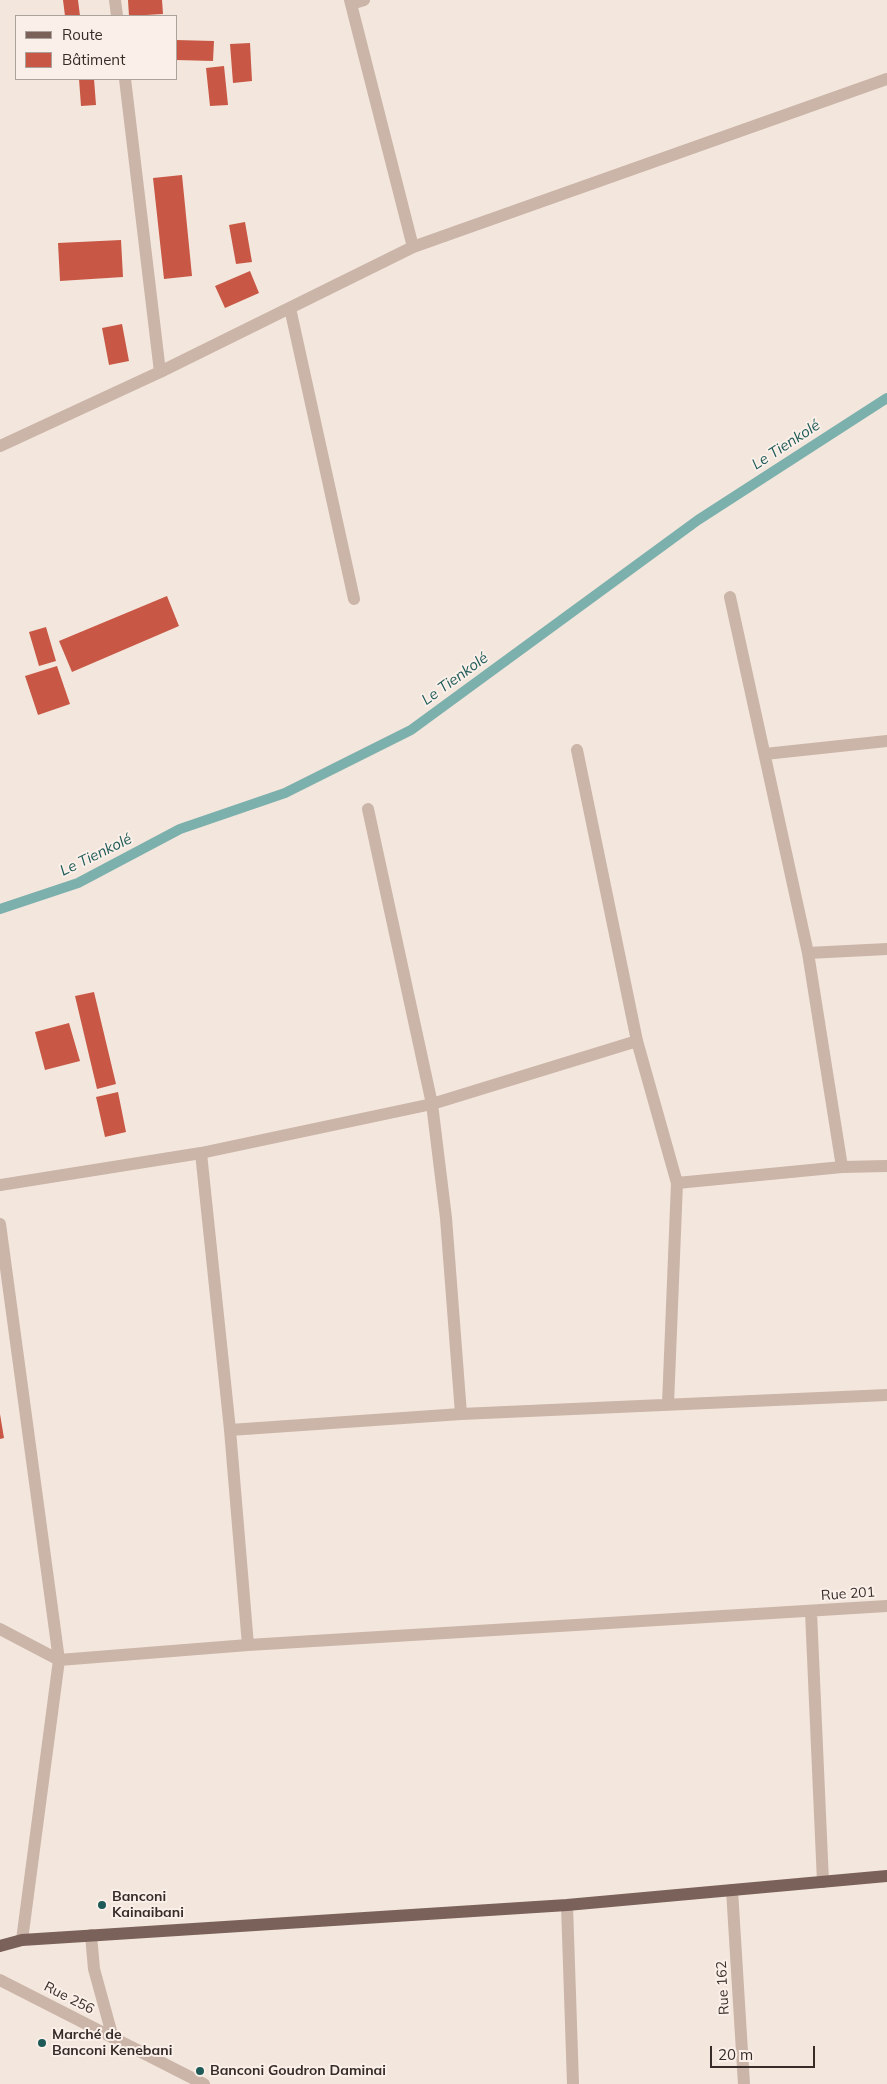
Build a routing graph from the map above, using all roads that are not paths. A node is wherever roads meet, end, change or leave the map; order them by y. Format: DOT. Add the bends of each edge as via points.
graph roads {
  1 [pos="115,0"];
  2 [pos="364,0"];
  3 [pos="350,2"];
  4 [pos="117,15"];
  5 [pos="887,79"];
  6 [pos="125,80"];
  7 [pos="413,247"];
  8 [pos="290,308"];
  9 [pos="160,372"];
  10 [pos="0,446"];
  11 [pos="730,597"];
  12 [pos="354,599"];
  13 [pos="887,741"];
  14 [pos="577,750"];
  15 [pos="765,754"];
  16 [pos="368,809"];
  17 [pos="887,949"];
  18 [pos="808,953"];
  19 [pos="636,1041"];
  20 [pos="432,1104"];
  21 [pos="201,1153"];
  22 [pos="887,1166"];
  23 [pos="842,1167"];
  24 [pos="677,1183"];
  25 [pos="0,1184"];
  26 [pos="0,1224"];
  27 [pos="887,1395"];
  28 [pos="668,1404"];
  29 [pos="461,1414"];
  30 [pos="230,1430"];
  31 [pos="887,1606"];
  32 [pos="811,1612"];
  33 [pos="0,1629"];
  34 [pos="248,1645"];
  35 [pos="59,1660"];
  36 [pos="887,1876"];
  37 [pos="823,1882"];
  38 [pos="732,1890"];
  39 [pos="567,1905"];
  40 [pos="91,1935"];
  41 [pos="22,1940"];
  42 [pos="0,1946"];
  43 [pos="0,1980"];
  44 [pos="113,2038"];
  45 [pos="204,2084"];
  46 [pos="573,2084"];
  47 [pos="744,2084"];
  1 -- 4 [label="street"];
  2 -- 3 [label="street"];
  3 -- 7 [label="street"];
  5 -- 7 [label="street"];
  6 -- 9 [label="street"];
  7 -- 8 [label="street"];
  8 -- 9 [label="street"];
  8 -- 12 [label="street"];
  9 -- 10 [label="street"];
  11 -- 15 [label="street"];
  13 -- 15 [label="street"];
  14 -- 19 [label="street"];
  15 -- 18 [label="street"];
  16 -- 20 [label="street"];
  17 -- 18 [label="street"];
  18 -- 23 [label="street"];
  19 -- 20 [label="street"];
  19 -- 24 [label="street"];
  20 -- 21 [label="street"];
  20 -- 29 [label="street" via="446,1218"];
  21 -- 25 [label="street"];
  21 -- 30 [label="street"];
  22 -- 23 [label="street"];
  23 -- 24 [label="street"];
  24 -- 28 [label="street"];
  26 -- 35 [label="street"];
  27 -- 28 [label="street"];
  28 -- 29 [label="street"];
  29 -- 30 [label="street"];
  30 -- 34 [label="street"];
  31 -- 32 [label="street, Rue 201"];
  32 -- 34 [label="street, Rue 201"];
  32 -- 37 [label="street"];
  33 -- 35 [label="street"];
  34 -- 35 [label="street, Rue 201"];
  35 -- 41 [label="street"];
  36 -- 37 [label="main road"];
  37 -- 38 [label="main road"];
  38 -- 39 [label="main road"];
  38 -- 47 [label="street, Rue 162"];
  39 -- 40 [label="main road"];
  39 -- 46 [label="street"];
  40 -- 41 [label="main road"];
  40 -- 44 [label="street" via="94,1969"];
  41 -- 42 [label="main road"];
  43 -- 44 [label="street, Rue 256"];
  44 -- 45 [label="street, Rue 256"];
}
